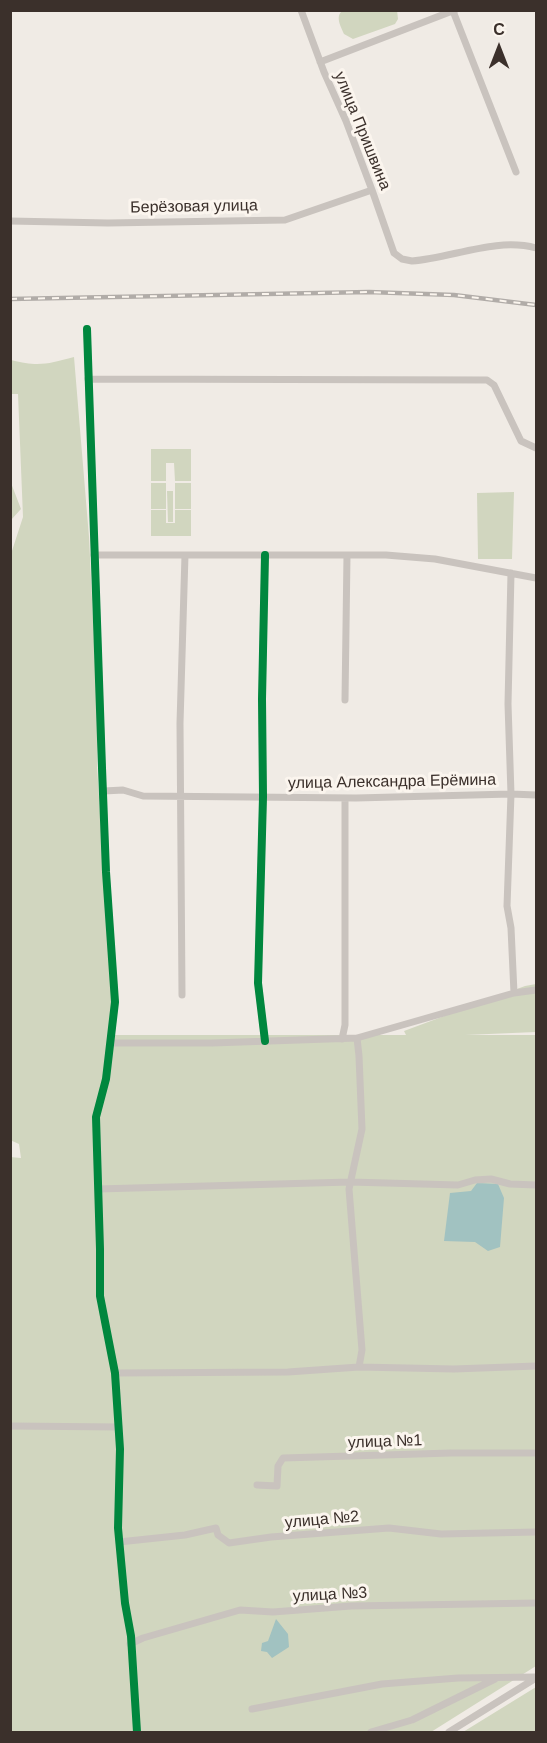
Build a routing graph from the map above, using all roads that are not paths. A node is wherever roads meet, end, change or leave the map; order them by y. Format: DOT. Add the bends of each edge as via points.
graph roads {
  1 [pos="301,10"];
  2 [pos="454,11"];
  3 [pos="320,62"];
  4 [pos="516,172"];
  5 [pos="372,190"];
  6 [pos="10,221"];
  7 [pos="537,248"];
  8 [pos="87,329"];
  9 [pos="88,380"];
  10 [pos="537,448"];
  11 [pos="94,555"];
  12 [pos="185,555"];
  13 [pos="265,555"];
  14 [pos="347,555"];
  15 [pos="511,573"];
  16 [pos="537,578"];
  17 [pos="345,700"];
  18 [pos="104,791"];
  19 [pos="510,794"];
  20 [pos="182,795"];
  21 [pos="537,795"];
  22 [pos="263,797"];
  23 [pos="345,798"];
  24 [pos="537,990"];
  25 [pos="514,993"];
  26 [pos="182,995"];
  27 [pos="357,1038"];
  28 [pos="342,1039"];
  29 [pos="265,1041"];
  30 [pos="110,1043"];
  31 [pos="350,1182"];
  32 [pos="537,1185"];
  33 [pos="98,1190"];
  34 [pos="359,1366"];
  35 [pos="537,1366"];
  36 [pos="115,1373"];
  37 [pos="10,1426"];
  38 [pos="119,1427"];
  39 [pos="537,1453"];
  40 [pos="257,1485"];
  41 [pos="537,1532"];
  42 [pos="119,1542"];
  43 [pos="537,1603"];
  44 [pos="130,1644"];
  45 [pos="537,1677"];
  46 [pos="496,1678"];
  47 [pos="252,1708"];
  48 [pos="136,1732"];
  49 [pos="371,1732"];
  50 [pos="449,1732"];
  1 -- 3 [label="street, улица Пришвина"];
  2 -- 3 [label="street"];
  2 -- 4 [label="street"];
  3 -- 5 [label="street, улица Пришвина"];
  5 -- 6 [label="street, Берёзовая улица" via="285,220"];
  5 -- 7 [label="street, улица Пришвина" via="394,253 402,259 419,260 523,244"];
  8 -- 9 [label="street"];
  9 -- 10 [label="street" via="487,380 494,386 521,441"];
  9 -- 11 [label="street"];
  11 -- 12 [label="street"];
  11 -- 18 [label="street"];
  12 -- 13 [label="street"];
  12 -- 20 [label="street"];
  13 -- 14 [label="street"];
  13 -- 22 [label="street"];
  14 -- 15 [label="street" via="435,559"];
  14 -- 17 [label="street"];
  15 -- 16 [label="street"];
  15 -- 19 [label="street"];
  18 -- 20 [label="street, улица Александра Ерёмина"];
  18 -- 30 [label="street" via="115,1002"];
  19 -- 21 [label="street, улица Александра Ерёмина"];
  19 -- 23 [label="street, улица Александра Ерёмина"];
  19 -- 25 [label="street" via="507,906"];
  20 -- 22 [label="street, улица Александра Ерёмина"];
  20 -- 26 [label="street"];
  22 -- 23 [label="street, улица Александра Ерёмина"];
  22 -- 29 [label="street" via="258,983"];
  23 -- 28 [label="street"];
  24 -- 25 [label="street"];
  25 -- 27 [label="street"];
  27 -- 28 [label="street"];
  27 -- 31 [label="street" via="362,1129"];
  28 -- 29 [label="street"];
  29 -- 30 [label="street"];
  30 -- 33 [label="street" via="96,1117"];
  31 -- 32 [label="street" via="458,1185 491,1179"];
  31 -- 33 [label="street"];
  31 -- 34 [label="street" via="362,1350"];
  33 -- 36 [label="street" via="100,1296"];
  34 -- 35 [label="street"];
  34 -- 36 [label="street" via="288,1372"];
  36 -- 38 [label="street"];
  37 -- 38 [label="street"];
  38 -- 42 [label="street"];
  39 -- 40 [label="street, улица №1" via="283,1458 278,1466 277,1486"];
  41 -- 42 [label="street, улица №2" via="441,1534 389,1528 229,1543 218,1535 216,1528"];
  42 -- 44 [label="street"];
  43 -- 44 [label="street, улица №3" via="240,1610"];
  44 -- 48 [label="street"];
  45 -- 46 [label="street"];
  45 -- 50 [label="street"];
  46 -- 47 [label="street" via="382,1684"];
  46 -- 49 [label="street" via="412,1720"];
}
